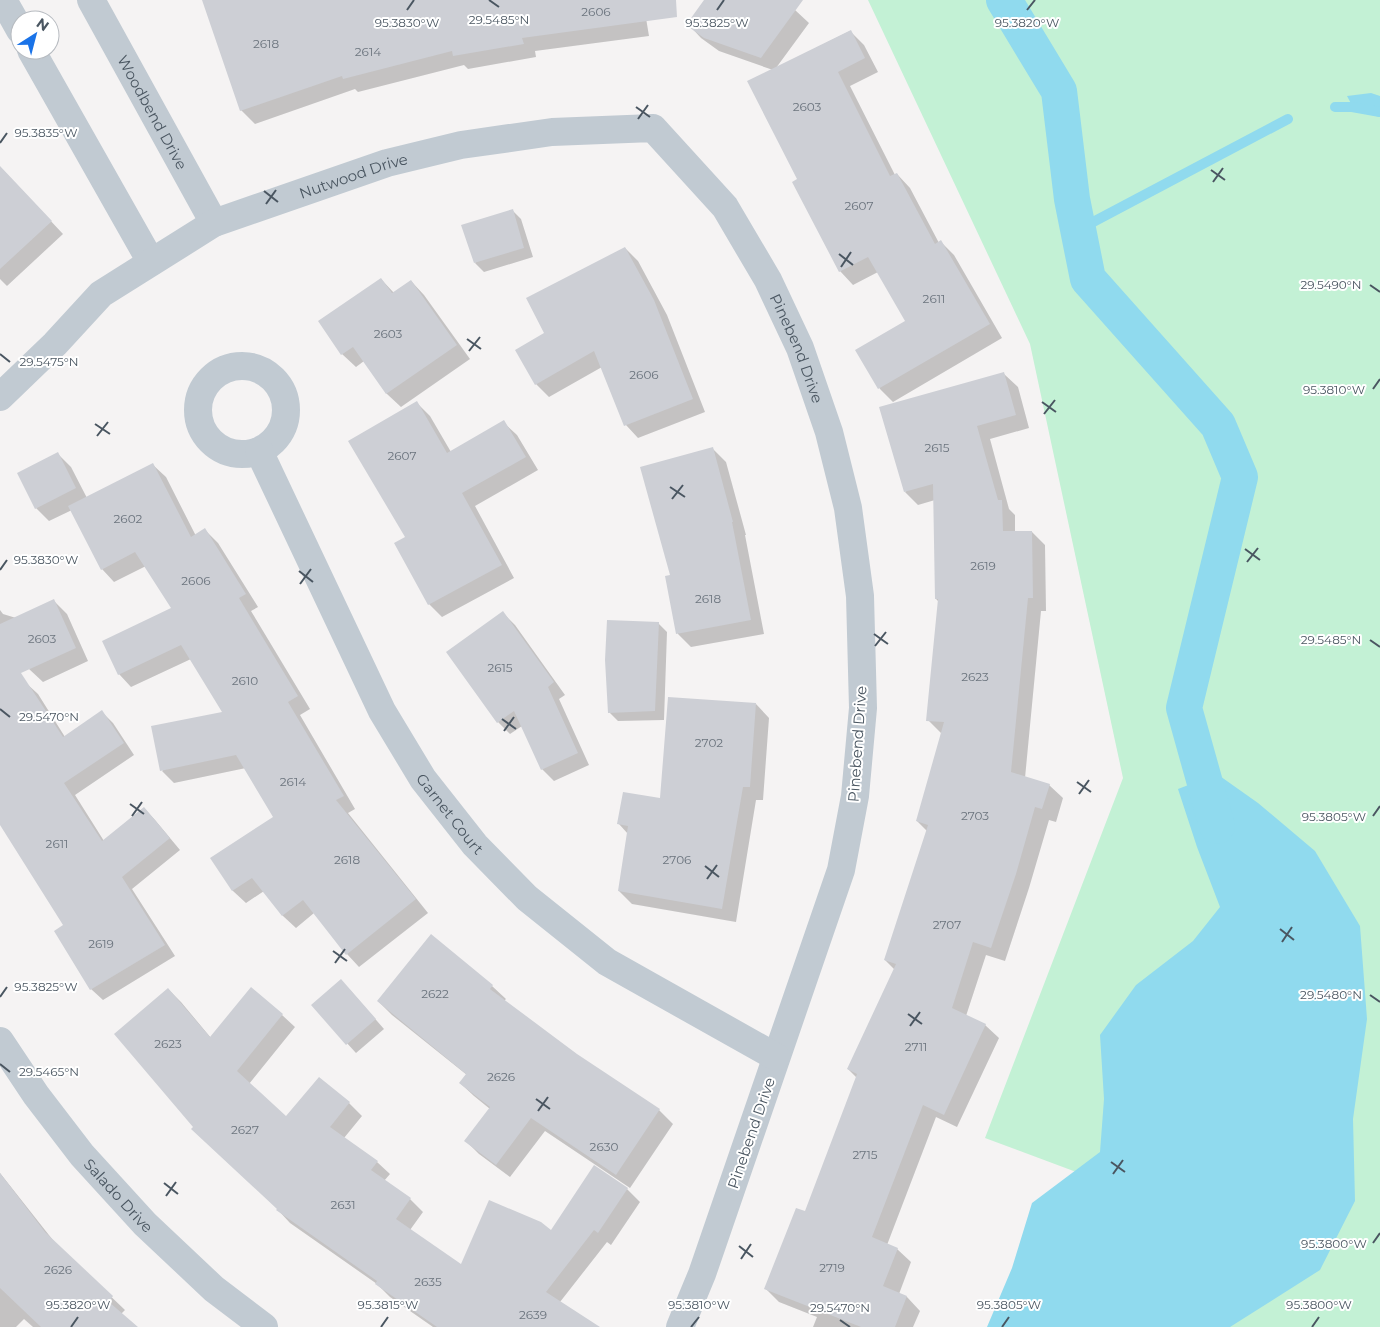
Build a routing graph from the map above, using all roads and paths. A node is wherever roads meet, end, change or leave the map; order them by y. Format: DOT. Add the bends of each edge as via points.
graph roads {
  1 [pos="3,0"];
  2 [pos="90,0"];
  3 [pos="10,12"];
  4 [pos="37,60"];
  5 [pos="653,128"];
  6 [pos="214,223"];
  7 [pos="151,262"];
  8 [pos="0,397"];
  9 [pos="259,451"];
  10 [pos="0,1041"];
  11 [pos="776,1057"];
  12 [pos="264,1327"];
  13 [pos="680,1327"];
  1 -- 3 [label="street"];
  2 -- 6 [label="street, Woodbend Drive"];
  4 -- 7 [label="street"];
  5 -- 6 [label="street, Nutwood Drive" via="552,132 461,145 387,163"];
  5 -- 11 [label="street, Pinebend Drive" via="725,207 768,280 800,348 829,432 848,508 860,596 863,708 855,796 841,870"];
  6 -- 7 [label="street, Nutwood Drive"];
  7 -- 8 [label="street, Nutwood Drive" via="101,294"];
  9 -- 11 [label="street, Garnet Court" via="382,711 423,779 475,845 527,898 607,962"];
  10 -- 12 [label="street, Salado Drive" via="82,1155 145,1224 214,1289"];
  11 -- 13 [label="street, Pinebend Drive" via="702,1274"];
}
